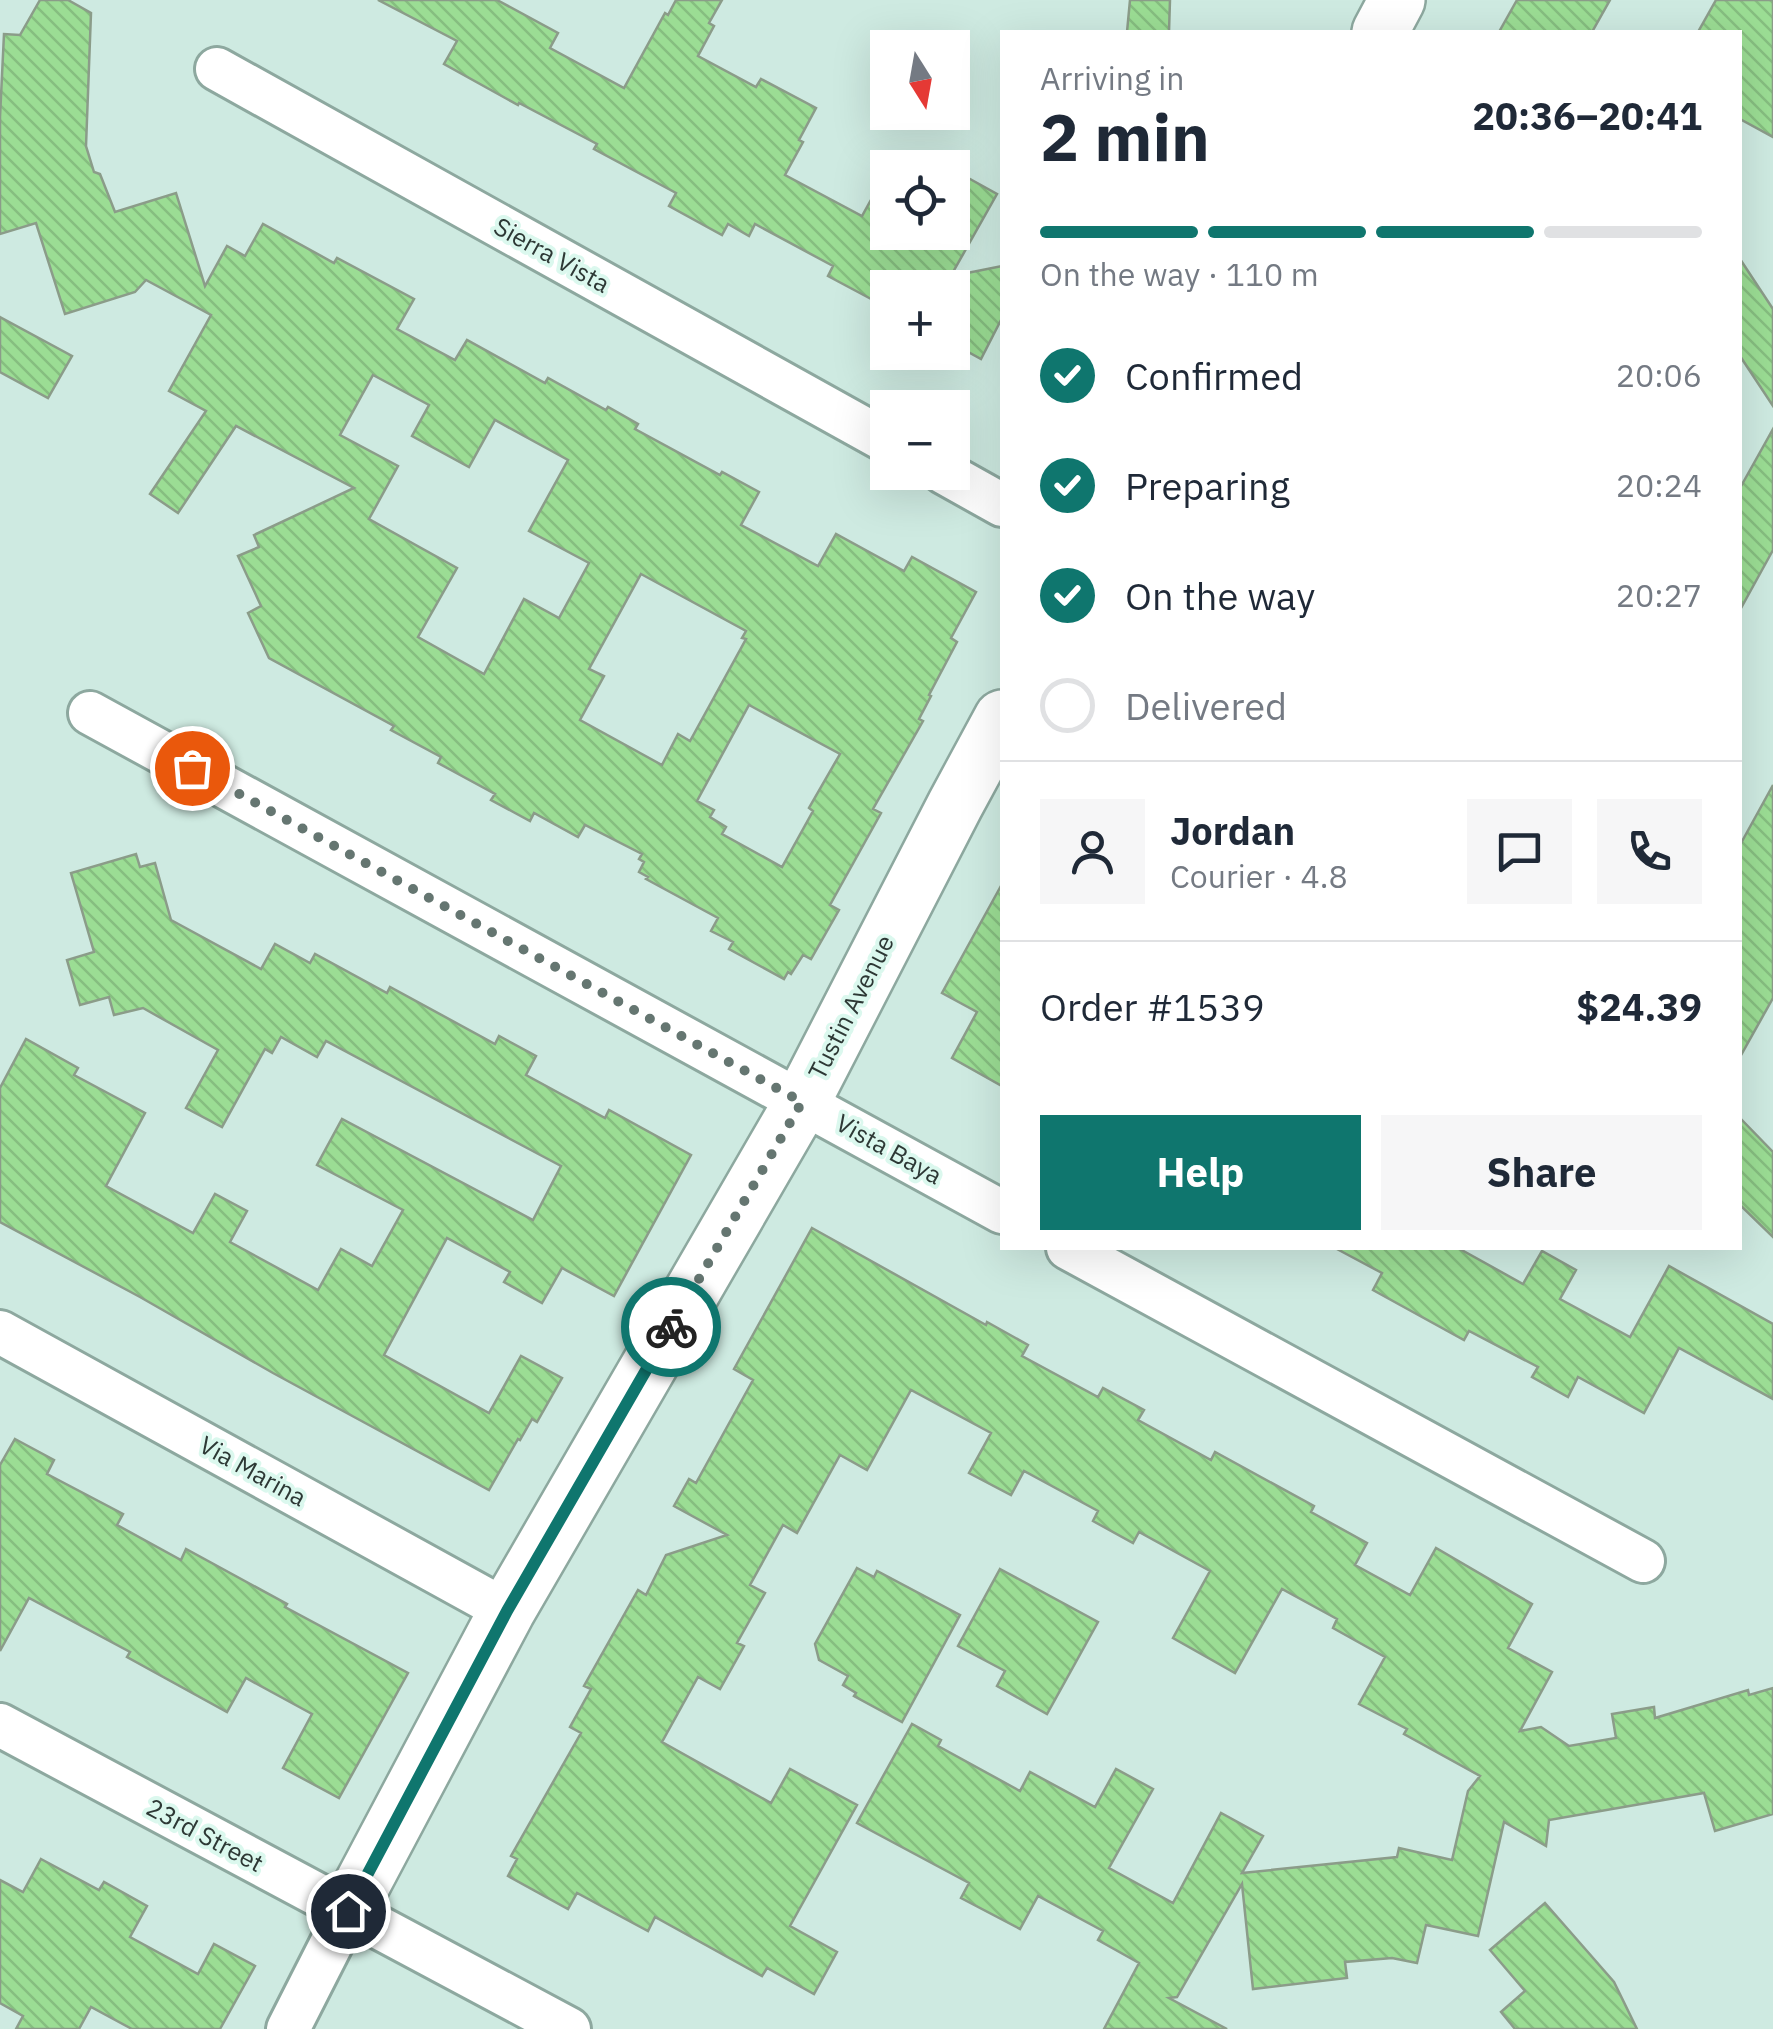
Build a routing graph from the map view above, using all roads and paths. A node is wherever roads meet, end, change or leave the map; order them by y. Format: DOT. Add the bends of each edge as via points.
graph roads {
  1 [pos="1397,0"];
  2 [pos="1381,30"];
  3 [pos="217,69"];
  4 [pos="870,432"];
  5 [pos="970,488"];
  6 [pos="1000,505"];
  7 [pos="90,713"];
  8 [pos="1000,722"];
  9 [pos="802,1102"];
  10 [pos="1000,1211"];
  11 [pos="1072,1250"];
  12 [pos="0,1332"];
  13 [pos="1643,1561"];
  14 [pos="507,1611"];
  15 [pos="0,1725"];
  16 [pos="348,1911"];
  17 [pos="288,2029"];
  18 [pos="569,2029"];
  1 -- 2 [label="street"];
  3 -- 4 [label="street, Sierra Vista"];
  5 -- 6 [label="street"];
  7 -- 9 [label="street, Vista Baya"];
  8 -- 9 [label="street, Tustin Avenue"];
  9 -- 10 [label="street, Vista Baya"];
  9 -- 14 [label="street, Tustin Avenue"];
  11 -- 13 [label="street"];
  12 -- 14 [label="street, Via Marina"];
  14 -- 16 [label="street, Tustin Avenue"];
  15 -- 16 [label="street, 23rd Street"];
  16 -- 17 [label="street, Tustin Avenue"];
  16 -- 18 [label="street, 23rd Street"];
}
